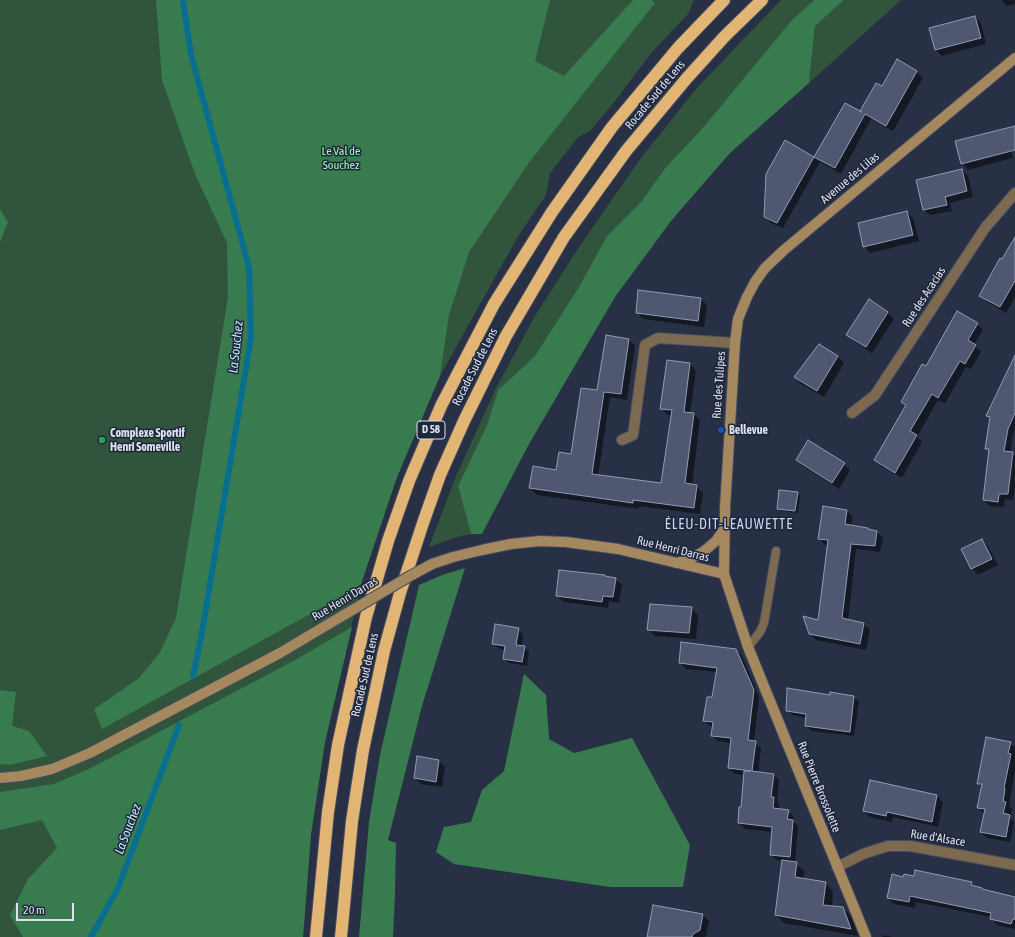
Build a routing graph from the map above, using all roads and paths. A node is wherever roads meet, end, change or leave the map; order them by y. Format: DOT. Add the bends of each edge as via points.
graph roads {
  1 [pos="724,0"];
  2 [pos="762,0"];
  3 [pos="1015,58"];
  4 [pos="1015,192"];
  5 [pos="735,343"];
  6 [pos="852,413"];
  7 [pos="622,440"];
  8 [pos="725,528"];
  9 [pos="776,550"];
  10 [pos="676,563"];
  11 [pos="724,574"];
  12 [pos="748,646"];
  13 [pos="0,778"];
  14 [pos="1015,865"];
  15 [pos="837,867"];
  16 [pos="316,937"];
  17 [pos="341,937"];
  18 [pos="866,937"];
  1 -- 16 [label="highway, Rocade Sud de Lens / D 58" via="678,48 612,127 552,212 494,304 441,406 409,481 388,541 364,624 338,745 328,812"];
  2 -- 17 [label="highway, Rocade Sud de Lens / D 58" via="692,72 626,150 564,237 506,336 464,421 440,475 423,523 384,651 358,782"];
  3 -- 5 [label="street, Avenue des Lilas" via="765,268 744,304 738,319"];
  4 -- 6 [label="street, Rue des Acacias" via="985,228 875,395"];
  5 -- 7 [label="street, Rue des Tulipes" via="658,338 645,345 632,435"];
  5 -- 8 [label="street, Rue des Tulipes"];
  8 -- 10 [label="street" via="716,541 703,552"];
  8 -- 11 [label="street, Rue des Tulipes"];
  9 -- 12 [label="lane" via="764,622 760,632"];
  10 -- 11 [label="street, Rue Henri Darras"];
  10 -- 13 [label="street, Rue Henri Darras, bridge" via="618,549 540,541 511,544 452,557 432,564 280,653 90,753 52,769"];
  11 -- 12 [label="street, Rue Pierre Brossolette"];
  12 -- 15 [label="street, Rue Pierre Brossolette"];
  14 -- 15 [label="street, Rue d'Alsace" via="910,846 888,846 863,854"];
  15 -- 18 [label="street, Rue Pierre Brossolette"];
}
